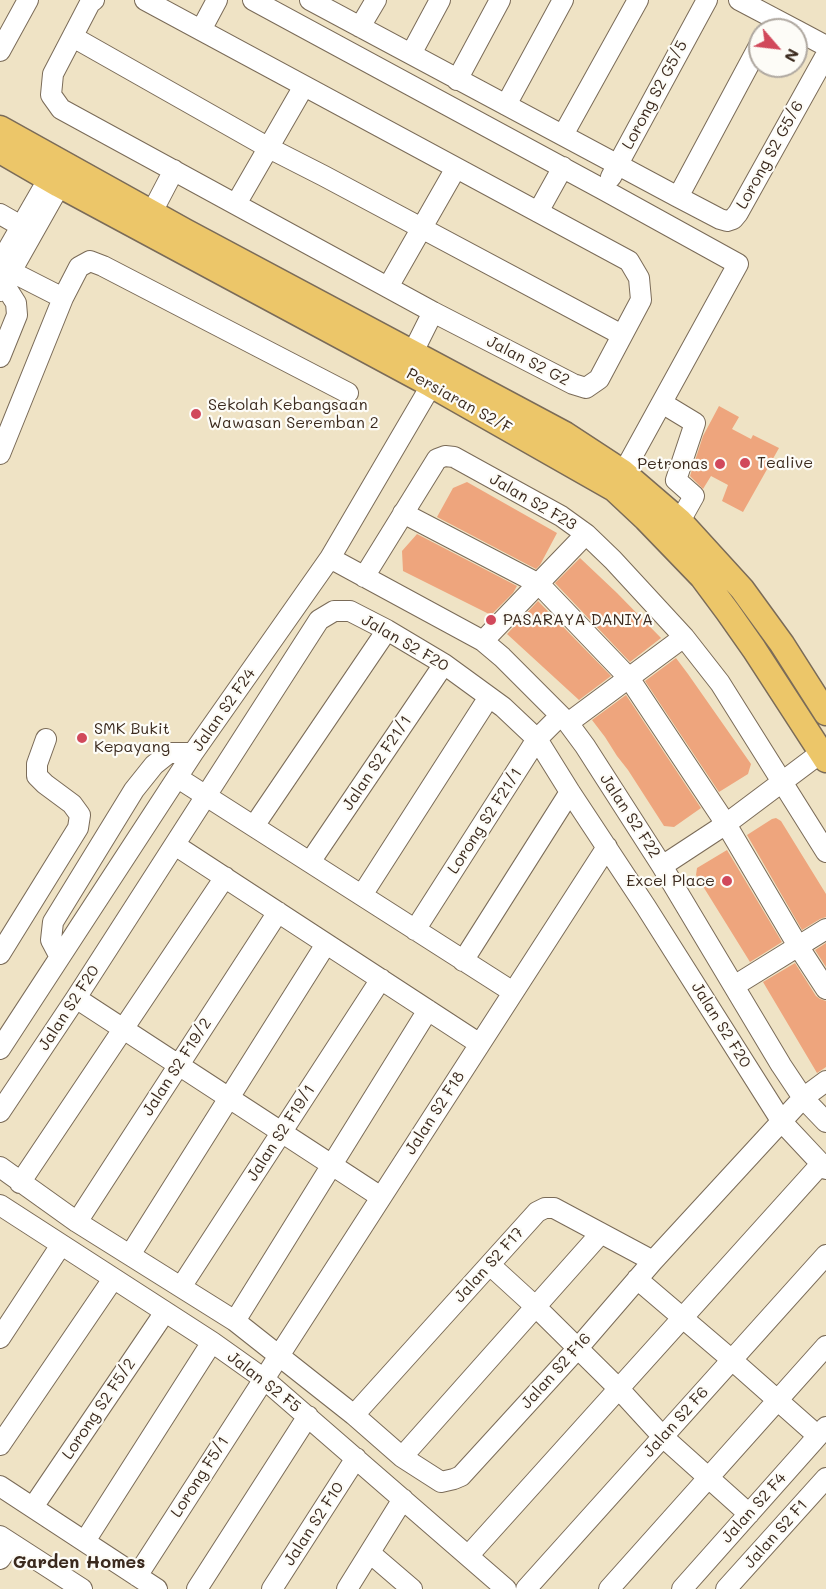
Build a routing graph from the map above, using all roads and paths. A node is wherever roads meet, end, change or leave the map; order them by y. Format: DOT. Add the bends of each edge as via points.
graph roads {
  1 [pos="28,0"];
  2 [pos="94,0"];
  3 [pos="145,0"];
  4 [pos="218,0"];
  5 [pos="253,0"];
  6 [pos="376,0"];
  7 [pos="440,0"];
  8 [pos="500,0"];
  9 [pos="564,0"];
  10 [pos="638,0"];
  11 [pos="707,0"];
  12 [pos="740,0"];
  13 [pos="313,1"];
  14 [pos="762,18"];
  15 [pos="360,27"];
  16 [pos="201,30"];
  17 [pos="808,36"];
  18 [pos="73,37"];
  19 [pos="826,46"];
  20 [pos="0,51"];
  21 [pos="411,54"];
  22 [pos="826,54"];
  23 [pos="748,66"];
  24 [pos="458,80"];
  25 [pos="304,86"];
  26 [pos="506,105"];
  27 [pos="0,128"];
  28 [pos="563,135"];
  29 [pos="269,148"];
  30 [pos="0,151"];
  31 [pos="618,165"];
  32 [pos="563,167"];
  33 [pos="456,168"];
  34 [pos="174,170"];
  35 [pos="59,173"];
  36 [pos="604,190"];
  37 [pos="678,197"];
  38 [pos="236,204"];
  39 [pos="152,212"];
  40 [pos="538,212"];
  41 [pos="0,214"];
  42 [pos="21,226"];
  43 [pos="422,228"];
  44 [pos="3,275"];
  45 [pos="388,287"];
  46 [pos="63,298"];
  47 [pos="433,312"];
  48 [pos="622,335"];
  49 [pos="413,352"];
  50 [pos="0,357"];
  51 [pos="436,376"];
  52 [pos="348,393"];
  53 [pos="662,403"];
  54 [pos="0,454"];
  55 [pos="619,481"];
  56 [pos="403,513"];
  57 [pos="680,521"];
  58 [pos="586,534"];
  59 [pos="330,558"];
  60 [pos="364,577"];
  61 [pos="539,584"];
  62 [pos="387,630"];
  63 [pos="684,637"];
  64 [pos="483,641"];
  65 [pos="444,664"];
  66 [pos="629,678"];
  67 [pos="489,697"];
  68 [pos="822,703"];
  69 [pos="564,720"];
  70 [pos="46,739"];
  71 [pos="537,740"];
  72 [pos="193,753"];
  73 [pos="825,754"];
  74 [pos="178,778"];
  75 [pos="783,783"];
  76 [pos="570,792"];
  77 [pos="205,795"];
  78 [pos="726,824"];
  79 [pos="254,826"];
  80 [pos="175,845"];
  81 [pos="607,847"];
  82 [pos="826,852"];
  83 [pos="60,858"];
  84 [pos="310,862"];
  85 [pos="662,866"];
  86 [pos="84,872"];
  87 [pos="225,877"];
  88 [pos="108,886"];
  89 [pos="362,895"];
  90 [pos="278,912"];
  91 [pos="826,929"];
  92 [pos="415,930"];
  93 [pos="326,944"];
  94 [pos="798,946"];
  95 [pos="0,954"];
  96 [pos="60,957"];
  97 [pos="464,961"];
  98 [pos="381,979"];
  99 [pos="734,986"];
  100 [pos="826,989"];
  101 [pos="513,992"];
  102 [pos="76,998"];
  103 [pos="428,1010"];
  104 [pos="123,1029"];
  105 [pos="1,1044"];
  106 [pos="480,1044"];
  107 [pos="178,1065"];
  108 [pos="826,1081"];
  109 [pos="229,1098"];
  110 [pos="803,1098"];
  111 [pos="0,1112"];
  112 [pos="782,1122"];
  113 [pos="826,1122"];
  114 [pos="282,1132"];
  115 [pos="332,1165"];
  116 [pos="0,1167"];
  117 [pos="823,1167"];
  118 [pos="20,1183"];
  119 [pos="381,1197"];
  120 [pos="3,1213"];
  121 [pos="76,1222"];
  122 [pos="601,1233"];
  123 [pos="61,1245"];
  124 [pos="130,1255"];
  125 [pos="826,1255"];
  126 [pos="653,1261"];
  127 [pos="490,1265"];
  128 [pos="637,1279"];
  129 [pos="114,1280"];
  130 [pos="181,1287"];
  131 [pos="536,1307"];
  132 [pos="165,1312"];
  133 [pos="682,1318"];
  134 [pos="235,1321"];
  135 [pos="0,1338"];
  136 [pos="212,1342"];
  137 [pos="826,1347"];
  138 [pos="578,1348"];
  139 [pos="279,1355"];
  140 [pos="732,1360"];
  141 [pos="264,1379"];
  142 [pos="619,1389"];
  143 [pos="778,1401"];
  144 [pos="354,1415"];
  145 [pos="308,1416"];
  146 [pos="822,1432"];
  147 [pos="663,1437"];
  148 [pos="0,1445"];
  149 [pos="402,1457"];
  150 [pos="356,1458"];
  151 [pos="709,1478"];
  152 [pos="826,1478"];
  153 [pos="0,1486"];
  154 [pos="403,1499"];
  155 [pos="33,1508"];
  156 [pos="749,1514"];
  157 [pos="5,1539"];
  158 [pos="85,1541"];
  159 [pos="370,1553"];
  160 [pos="468,1556"];
  161 [pos="0,1559"];
  162 [pos="137,1576"];
  163 [pos="58,1582"];
  164 [pos="82,1589"];
  165 [pos="157,1589"];
  166 [pos="197,1589"];
  167 [pos="272,1589"];
  168 [pos="347,1589"];
  169 [pos="412,1589"];
  170 [pos="506,1589"];
  171 [pos="526,1589"];
  172 [pos="609,1589"];
  173 [pos="682,1589"];
  174 [pos="726,1589"];
  1 -- 20 [label="street"];
  2 -- 18 [label="street, Jalan S2 G2"];
  3 -- 16 [label="street, Jalan S2 G2"];
  4 -- 16 [label="street"];
  5 -- 32 [label="street"];
  6 -- 15 [label="street"];
  7 -- 21 [label="street"];
  8 -- 24 [label="street"];
  9 -- 26 [label="street"];
  10 -- 28 [label="street"];
  11 -- 31 [label="street, Lorong S2 G5/5"];
  12 -- 14 [label="street"];
  13 -- 15 [label="street"];
  15 -- 21 [label="street"];
  16 -- 25 [label="street, Jalan S2 G2"];
  17 -- 19 [label="street"];
  18 -- 29 [label="street"];
  18 -- 34 [label="street, Jalan S2 G2" via="53,74 51,95 62,109"];
  21 -- 24 [label="street"];
  22 -- 37 [label="street, Lorong S2 G5/6" via="733,219 720,219"];
  23 -- 37 [label="street"];
  24 -- 26 [label="street"];
  25 -- 29 [label="street"];
  25 -- 33 [label="street, Jalan S2 G2"];
  26 -- 28 [label="street"];
  27 -- 35 [label="main road, Persiaran S2/F"];
  28 -- 31 [label="street"];
  29 -- 38 [label="street"];
  29 -- 43 [label="street"];
  30 -- 35 [label="main road, Persiaran S2/F"];
  31 -- 36 [label="street, Lorong S2 G5/5"];
  31 -- 37 [label="street"];
  32 -- 36 [label="street"];
  32 -- 40 [label="street"];
  33 -- 40 [label="street, Jalan S2 G2"];
  33 -- 43 [label="street"];
  34 -- 38 [label="street, Jalan S2 G2"];
  34 -- 39 [label="street"];
  35 -- 39 [label="main road, Persiaran S2/F"];
  35 -- 42 [label="street"];
  35 -- 44 [label="street"];
  35 -- 51 [label="main road, Persiaran S2/F"];
  36 -- 53 [label="street" via="738,264"];
  38 -- 45 [label="street, Jalan S2 G2"];
  39 -- 49 [label="main road, Persiaran S2/F"];
  40 -- 48 [label="street, Jalan S2 G2" via="629,261 639,278 641,300"];
  41 -- 42 [label="street"];
  42 -- 44 [label="street"];
  43 -- 45 [label="street"];
  43 -- 48 [label="street"];
  44 -- 46 [label="street"];
  44 -- 50 [label="street" via="16,303 17,315"];
  45 -- 47 [label="street, Jalan S2 G2"];
  46 -- 52 [label="street" via="79,267 90,261 96,263"];
  46 -- 54 [label="street"];
  47 -- 48 [label="street, Jalan S2 G2" via="586,388 599,379"];
  47 -- 49 [label="street"];
  49 -- 51 [label="main road, Persiaran S2/F"];
  51 -- 55 [label="main road, Persiaran S2/F"];
  51 -- 59 [label="street, Jalan S2 F24"];
  53 -- 55 [label="street"];
  53 -- 57 [label="street" via="695,423 676,480 694,496"];
  55 -- 57 [label="main road, Persiaran S2/F"];
  55 -- 73 [label="main road, Persiaran S2/F" via="646,519 702,577"];
  56 -- 58 [label="street, Jalan S2 F23" via="437,459 454,457"];
  56 -- 60 [label="street, Jalan S2 F23"];
  56 -- 61 [label="street"];
  57 -- 68 [label="main road, Persiaran S2/F" via="742,589"];
  58 -- 61 [label="street"];
  58 -- 63 [label="street, Jalan S2 F23"];
  59 -- 60 [label="street, Jalan S2 F22"];
  59 -- 72 [label="street, Jalan S2 F24"];
  60 -- 64 [label="street, Jalan S2 F22"];
  61 -- 64 [label="street"];
  61 -- 66 [label="street"];
  62 -- 65 [label="street, Jalan S2 F20"];
  62 -- 77 [label="street, Jalan S2 F20" via="350,611 334,611 318,620"];
  62 -- 79 [label="street"];
  63 -- 66 [label="street, Lorong S2 F21/1"];
  63 -- 75 [label="street, Jalan S2 F23" via="720,683"];
  64 -- 69 [label="street, Jalan S2 F22"];
  65 -- 67 [label="street, Jalan S2 F20"];
  65 -- 84 [label="street, Jalan S2 F21/1"];
  66 -- 69 [label="street, Lorong S2 F21/1"];
  66 -- 78 [label="street"];
  67 -- 71 [label="street, Jalan S2 F20"];
  67 -- 89 [label="street"];
  69 -- 71 [label="street, Lorong S2 F21/1"];
  69 -- 85 [label="street, Jalan S2 F22"];
  70 -- 83 [label="street" via="37,776 80,814 78,828"];
  71 -- 76 [label="street, Jalan S2 F20"];
  71 -- 92 [label="street, Lorong S2 F21/1"];
  72 -- 74 [label="street, Jalan S2 F24"];
  72 -- 86 [label="street" via="170,753 154,765 134,790"];
  73 -- 75 [label="street"];
  74 -- 77 [label="street"];
  74 -- 88 [label="street, Jalan S2 F24"];
  75 -- 78 [label="street"];
  75 -- 82 [label="street, Jalan S2 F23"];
  76 -- 81 [label="street, Jalan S2 F20"];
  76 -- 97 [label="street"];
  77 -- 79 [label="street"];
  77 -- 80 [label="street, Jalan S2 F20"];
  78 -- 85 [label="street"];
  78 -- 94 [label="street"];
  79 -- 84 [label="street"];
  80 -- 87 [label="street"];
  80 -- 102 [label="street, Jalan S2 F20"];
  81 -- 101 [label="street, Jalan S2 F18"];
  81 -- 112 [label="street, Jalan S2 F20"];
  83 -- 86 [label="street"];
  83 -- 95 [label="street"];
  84 -- 89 [label="street"];
  85 -- 99 [label="street, Jalan S2 F22"];
  86 -- 88 [label="street"];
  86 -- 96 [label="street" via="53,922 51,940"];
  87 -- 90 [label="street"];
  87 -- 104 [label="street"];
  88 -- 96 [label="street, Jalan S2 F24"];
  89 -- 92 [label="street"];
  90 -- 93 [label="street"];
  90 -- 107 [label="street, Jalan S2 F19/2"];
  91 -- 94 [label="street"];
  92 -- 97 [label="street"];
  93 -- 98 [label="street"];
  93 -- 109 [label="street"];
  94 -- 99 [label="street"];
  94 -- 100 [label="street"];
  96 -- 105 [label="street, Jalan S2 F24"];
  97 -- 101 [label="street"];
  98 -- 103 [label="street"];
  98 -- 114 [label="street, Jalan S2 F19/1"];
  99 -- 110 [label="street, Jalan S2 F22"];
  101 -- 106 [label="street, Jalan S2 F18"];
  102 -- 104 [label="street"];
  102 -- 111 [label="street, Jalan S2 F20"];
  103 -- 106 [label="street"];
  103 -- 115 [label="street"];
  104 -- 107 [label="street"];
  104 -- 118 [label="street"];
  106 -- 119 [label="street, Jalan S2 F18"];
  107 -- 109 [label="street"];
  107 -- 121 [label="street, Jalan S2 F19/2"];
  108 -- 110 [label="street, Jalan S2 F16"];
  109 -- 114 [label="street"];
  109 -- 124 [label="street"];
  110 -- 112 [label="street, Jalan S2 F16"];
  110 -- 113 [label="street, Jalan S2 F22"];
  112 -- 117 [label="street, Jalan S2 F20"];
  112 -- 126 [label="street, Jalan S2 F16"];
  114 -- 115 [label="street"];
  114 -- 130 [label="street, Jalan S2 F19/1"];
  115 -- 119 [label="street"];
  115 -- 134 [label="street"];
  116 -- 118 [label="street"];
  117 -- 133 [label="street"];
  118 -- 121 [label="street"];
  119 -- 139 [label="street, Jalan S2 F18"];
  120 -- 123 [label="street, Jalan S2 F5"];
  121 -- 124 [label="street, Jalan S2 F16"];
  122 -- 126 [label="street, Jalan S2 F17"];
  122 -- 127 [label="street, Jalan S2 F17" via="554,1208 545,1208"];
  122 -- 131 [label="street"];
  123 -- 129 [label="street, Jalan S2 F5"];
  123 -- 135 [label="street"];
  124 -- 130 [label="street, Jalan S2 F16"];
  125 -- 140 [label="street, Jalan S2 F6"];
  126 -- 128 [label="street, Jalan S2 F16"];
  127 -- 131 [label="street"];
  127 -- 144 [label="street, Jalan S2 F17"];
  128 -- 133 [label="street"];
  128 -- 138 [label="street, Jalan S2 F16"];
  129 -- 132 [label="street, Jalan S2 F5"];
  129 -- 148 [label="street"];
  130 -- 134 [label="street, Jalan S2 F16"];
  131 -- 138 [label="street"];
  131 -- 149 [label="street"];
  132 -- 136 [label="street, Jalan S2 F5"];
  132 -- 155 [label="street, Lorong S2 F5/2"];
  133 -- 140 [label="street"];
  133 -- 142 [label="street"];
  134 -- 139 [label="street, Jalan S2 F16"];
  136 -- 141 [label="street, Jalan S2 F5"];
  136 -- 158 [label="street"];
  137 -- 143 [label="street"];
  138 -- 142 [label="street"];
  138 -- 149 [label="street, Jalan S2 F16" via="461,1476 441,1482"];
  139 -- 141 [label="street, Jalan S2 F18"];
  139 -- 144 [label="street, Jalan S2 F16"];
  140 -- 143 [label="street"];
  140 -- 147 [label="street, Jalan S2 F6"];
  141 -- 145 [label="street, Jalan S2 F5"];
  141 -- 162 [label="street, Lorong F5/1"];
  142 -- 147 [label="street"];
  142 -- 160 [label="street"];
  143 -- 146 [label="street"];
  143 -- 151 [label="street"];
  144 -- 149 [label="street, Jalan S2 F16"];
  145 -- 150 [label="street, Jalan S2 F5"];
  145 -- 166 [label="street"];
  146 -- 156 [label="street, Jalan S2 F4"];
  147 -- 151 [label="street"];
  147 -- 171 [label="street, Jalan S2 F6"];
  150 -- 154 [label="street, Jalan S2 F5"];
  150 -- 167 [label="street, Jalan S2 F10"];
  151 -- 156 [label="street"];
  151 -- 172 [label="street"];
  152 -- 174 [label="street, Jalan S2 F1"];
  153 -- 155 [label="street"];
  154 -- 159 [label="street"];
  154 -- 160 [label="street, Jalan S2 F5"];
  155 -- 158 [label="street"];
  156 -- 173 [label="street, Jalan S2 F4"];
  157 -- 161 [label="street"];
  157 -- 163 [label="street"];
  158 -- 162 [label="street"];
  159 -- 168 [label="street"];
  159 -- 169 [label="street"];
  160 -- 170 [label="street, Jalan S2 F5"];
  162 -- 165 [label="street"];
  163 -- 164 [label="street"];
}
